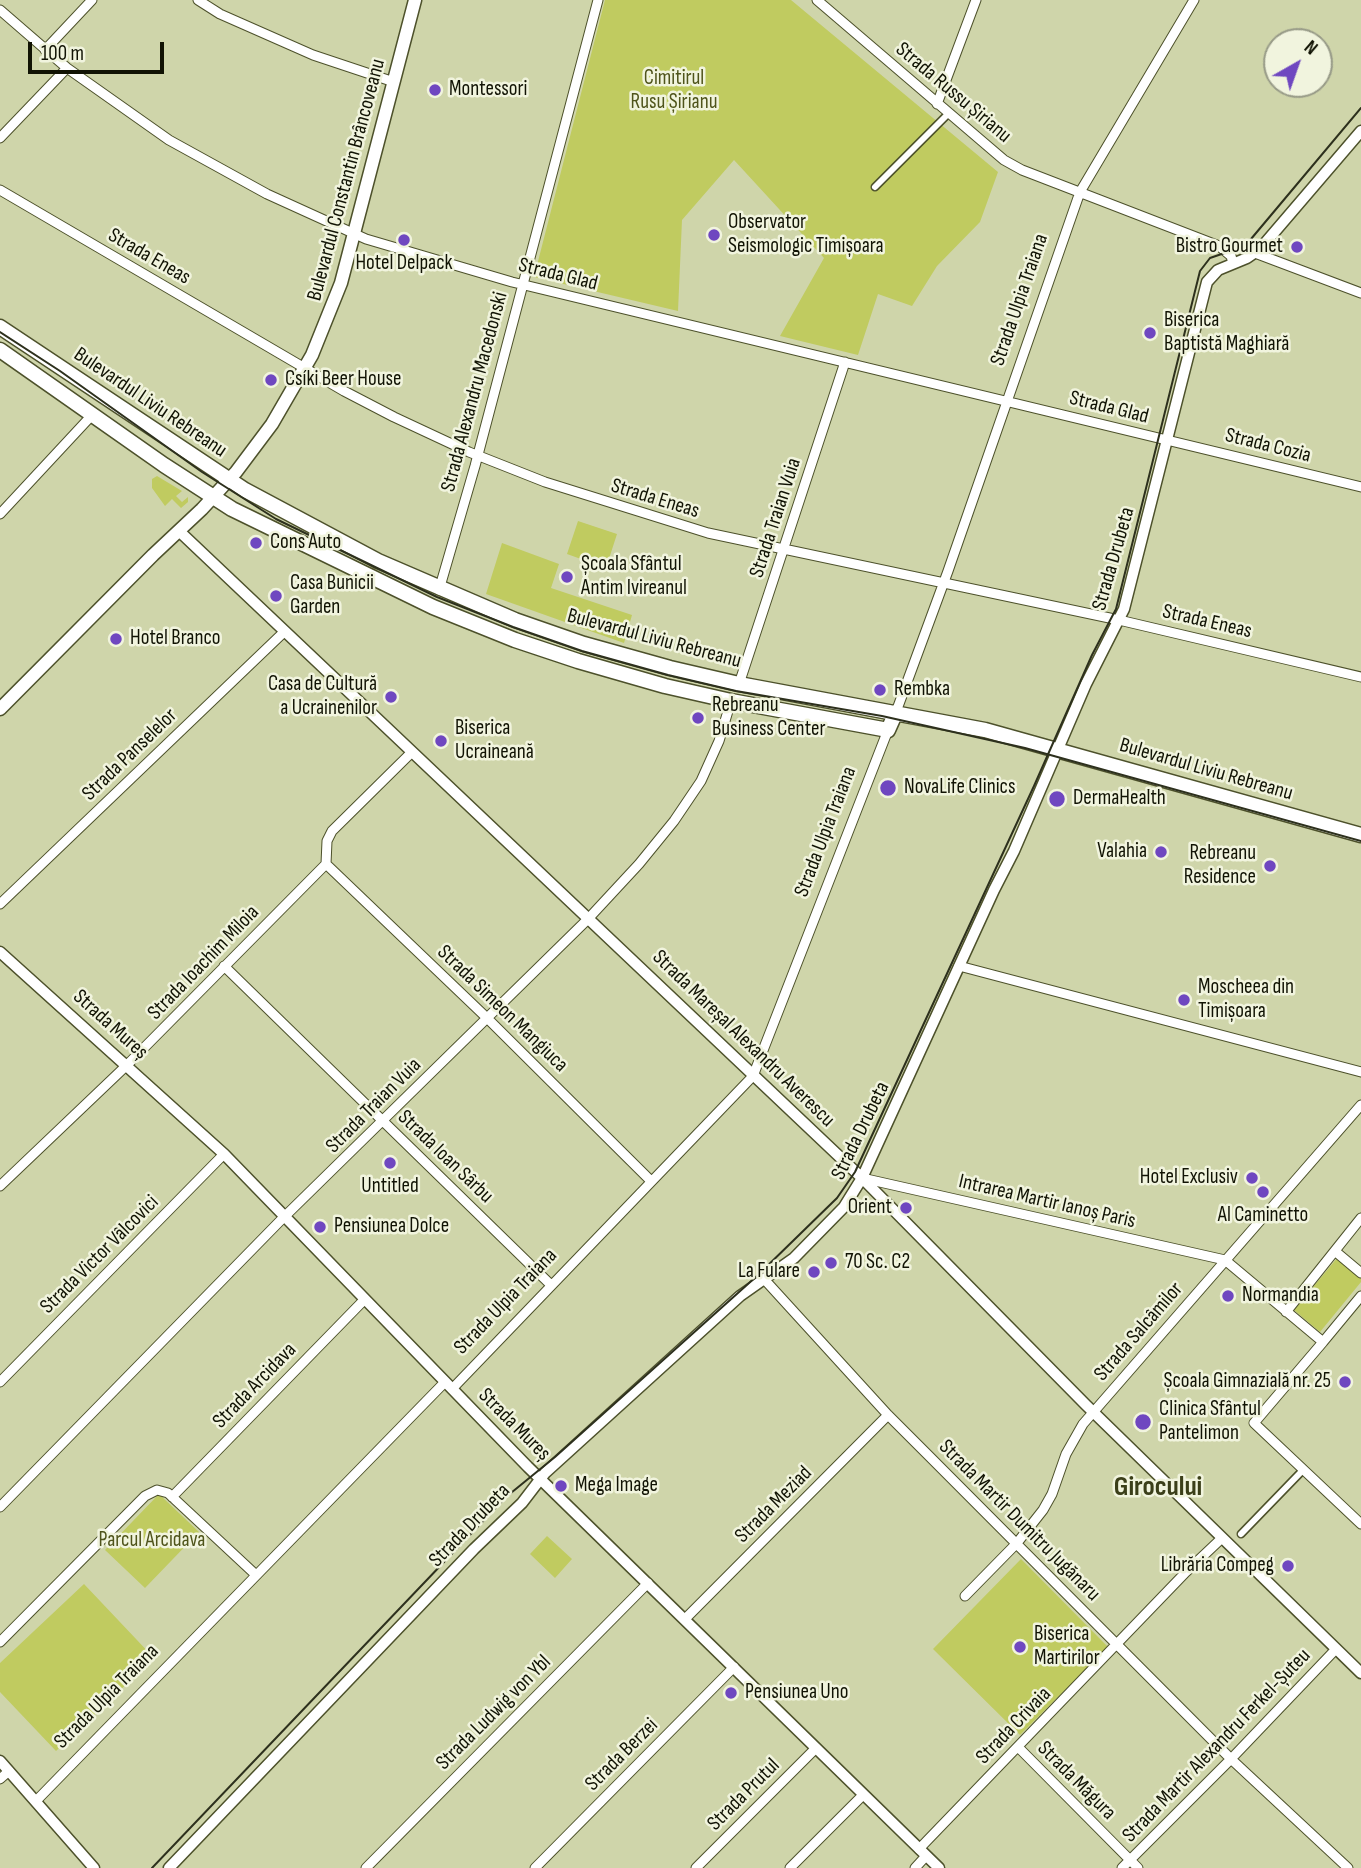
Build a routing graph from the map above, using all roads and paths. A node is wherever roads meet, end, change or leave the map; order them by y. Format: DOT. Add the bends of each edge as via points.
graph roads {
  1 [pos="92,0"];
  2 [pos="198,0"];
  3 [pos="415,0"];
  4 [pos="598,0"];
  5 [pos="817,0"];
  6 [pos="976,0"];
  7 [pos="1194,0"];
  8 [pos="0,10"];
  9 [pos="45,50"];
  10 [pos="68,68"];
  11 [pos="394,82"];
  12 [pos="937,104"];
  13 [pos="949,114"];
  14 [pos="1361,131"];
  15 [pos="0,138"];
  16 [pos="875,187"];
  17 [pos="0,190"];
  18 [pos="1080,192"];
  19 [pos="355,234"];
  20 [pos="1255,253"];
  21 [pos="1233,263"];
  22 [pos="522,284"];
  23 [pos="1361,293"];
  24 [pos="0,327"];
  25 [pos="0,350"];
  26 [pos="845,362"];
  27 [pos="305,368"];
  28 [pos="1007,402"];
  29 [pos="93,414"];
  30 [pos="1166,440"];
  31 [pos="478,456"];
  32 [pos="228,480"];
  33 [pos="1361,487"];
  34 [pos="212,498"];
  35 [pos="0,514"];
  36 [pos="179,531"];
  37 [pos="784,550"];
  38 [pos="944,583"];
  39 [pos="439,590"];
  40 [pos="1119,620"];
  41 [pos="284,632"];
  42 [pos="1361,677"];
  43 [pos="739,684"];
  44 [pos="731,701"];
  45 [pos="0,709"];
  46 [pos="896,712"];
  47 [pos="888,730"];
  48 [pos="1059,750"];
  49 [pos="412,752"];
  50 [pos="1361,835"];
  51 [pos="326,864"];
  52 [pos="0,904"];
  53 [pos="588,919"];
  54 [pos="0,951"];
  55 [pos="958,965"];
  56 [pos="224,966"];
  57 [pos="488,1019"];
  58 [pos="127,1066"];
  59 [pos="1361,1072"];
  60 [pos="752,1076"];
  61 [pos="1361,1105"];
  62 [pos="384,1121"];
  63 [pos="224,1154"];
  64 [pos="862,1178"];
  65 [pos="652,1181"];
  66 [pos="0,1186"];
  67 [pos="285,1218"];
  68 [pos="1361,1218"];
  69 [pos="1336,1252"];
  70 [pos="1225,1260"];
  71 [pos="1361,1273"];
  72 [pos="764,1279"];
  73 [pos="551,1285"];
  74 [pos="1361,1296"];
  75 [pos="364,1300"];
  76 [pos="1286,1312"];
  77 [pos="1323,1342"];
  78 [pos="0,1382"];
  79 [pos="448,1386"];
  80 [pos="1093,1412"];
  81 [pos="888,1415"];
  82 [pos="1303,1470"];
  83 [pos="540,1479"];
  84 [pos="172,1497"];
  85 [pos="0,1507"];
  86 [pos="1361,1524"];
  87 [pos="1241,1534"];
  88 [pos="1222,1538"];
  89 [pos="1017,1543"];
  90 [pos="256,1575"];
  91 [pos="648,1583"];
  92 [pos="965,1595"];
  93 [pos="685,1619"];
  94 [pos="0,1642"];
  95 [pos="1117,1644"];
  96 [pos="1336,1649"];
  97 [pos="734,1667"];
  98 [pos="1361,1672"];
  99 [pos="1018,1747"];
  100 [pos="816,1748"];
  101 [pos="1231,1759"];
  102 [pos="0,1761"];
  103 [pos="5,1775"];
  104 [pos="863,1795"];
  105 [pos="36,1801"];
  106 [pos="923,1852"];
  107 [pos="1130,1860"];
  108 [pos="94,1868"];
  109 [pos="169,1868"];
  110 [pos="366,1868"];
  111 [pos="534,1868"];
  112 [pos="696,1868"];
  113 [pos="790,1868"];
  114 [pos="915,1868"];
  115 [pos="939,1868"];
  116 [pos="1122,1868"];
  117 [pos="1138,1868"];
  118 [pos="1348,1868"];
  1 -- 9 [label="street"];
  2 -- 11 [label="street" via="313,55"];
  3 -- 11 [label="main road, Bulevardul Constantin Brâncoveanu"];
  4 -- 22 [label="street, Strada Alexandru Macedonski"];
  5 -- 12 [label="street, Strada Russu Șirianu"];
  6 -- 12 [label="street"];
  7 -- 18 [label="street, Strada Ulpia Traiana"];
  8 -- 9 [label="street, Strada Glad"];
  9 -- 10 [label="street, Strada Glad"];
  10 -- 15 [label="street"];
  10 -- 19 [label="street, Strada Glad" via="169,140 267,194"];
  11 -- 19 [label="main road, Bulevardul Constantin Brâncoveanu"];
  12 -- 13 [label="street, Strada Russu Șirianu"];
  13 -- 16 [label="street"];
  13 -- 18 [label="street, Strada Russu Șirianu" via="1004,160"];
  14 -- 20 [label="street"];
  17 -- 27 [label="street, Strada Eneas"];
  18 -- 21 [label="street, Strada Russu Șirianu" via="1219,246"];
  18 -- 28 [label="street, Strada Ulpia Traiana"];
  19 -- 22 [label="street, Strada Glad"];
  19 -- 27 [label="main road, Bulevardul Constantin Brâncoveanu" via="338,293"];
  20 -- 21 [label="street, Strada Drubeta"];
  20 -- 23 [label="street"];
  21 -- 30 [label="street, Strada Drubeta" via="1212,275 1203,291"];
  22 -- 26 [label="street, Strada Glad"];
  22 -- 31 [label="street, Strada Alexandru Macedonski"];
  24 -- 32 [label="main road, Bulevardul Liviu Rebreanu"];
  25 -- 29 [label="main road, Bulevardul Liviu Rebreanu"];
  26 -- 28 [label="street, Strada Glad"];
  26 -- 37 [label="street, Strada Traian Vuia"];
  27 -- 31 [label="street, Strada Eneas"];
  27 -- 32 [label="main road, Bulevardul Constantin Brâncoveanu" via="272,424"];
  28 -- 30 [label="street, Strada Glad"];
  28 -- 38 [label="street, Strada Ulpia Traiana"];
  29 -- 34 [label="main road, Bulevardul Liviu Rebreanu"];
  29 -- 35 [label="street"];
  30 -- 33 [label="street, Strada Cozia"];
  30 -- 40 [label="street, Strada Drubeta"];
  31 -- 37 [label="street, Strada Eneas" via="631,511"];
  31 -- 39 [label="street, Strada Alexandru Macedonski"];
  32 -- 34 [label="main road, Bulevardul Constantin Brâncoveanu"];
  32 -- 39 [label="main road, Bulevardul Liviu Rebreanu" via="337,541"];
  34 -- 36 [label="main road, Bulevardul Constantin Brâncoveanu"];
  34 -- 44 [label="main road, Bulevardul Liviu Rebreanu" via="363,575 514,640"];
  36 -- 41 [label="street, Strada Mareșal Alexandru Averescu"];
  36 -- 45 [label="main road, Bulevardul Constantin Brâncoveanu"];
  37 -- 38 [label="street, Strada Eneas"];
  37 -- 43 [label="street, Strada Traian Vuia"];
  38 -- 40 [label="street, Strada Eneas"];
  38 -- 46 [label="street, Strada Ulpia Traiana"];
  39 -- 43 [label="main road, Bulevardul Liviu Rebreanu" via="584,644"];
  40 -- 42 [label="street, Strada Eneas"];
  40 -- 48 [label="street, Strada Drubeta"];
  41 -- 49 [label="street, Strada Mareșal Alexandru Averescu"];
  41 -- 52 [label="street, Strada Panselelor"];
  43 -- 46 [label="main road, Bulevardul Liviu Rebreanu"];
  44 -- 47 [label="main road, Bulevardul Liviu Rebreanu"];
  44 -- 53 [label="street, Strada Traian Vuia" via="701,781 639,864"];
  46 -- 47 [label="main road, Strada Ulpia Traiana"];
  46 -- 48 [label="main road, Bulevardul Liviu Rebreanu"];
  47 -- 60 [label="street, Strada Ulpia Traiana"];
  48 -- 50 [label="main road, Bulevardul Liviu Rebreanu"];
  48 -- 55 [label="street, Strada Drubeta"];
  49 -- 51 [label="street" via="332,831"];
  49 -- 53 [label="street, Strada Mareșal Alexandru Averescu"];
  51 -- 56 [label="street, Strada Ioachim Miloia"];
  51 -- 57 [label="street, Strada Simeon Mangiuca"];
  53 -- 57 [label="street, Strada Traian Vuia"];
  53 -- 60 [label="street, Strada Mareșal Alexandru Averescu"];
  54 -- 58 [label="street, Strada Mureș"];
  55 -- 59 [label="street"];
  55 -- 64 [label="street, Strada Drubeta"];
  56 -- 58 [label="street, Strada Ioachim Miloia"];
  56 -- 62 [label="street, Strada Ioan Sârbu"];
  57 -- 62 [label="street, Strada Traian Vuia"];
  57 -- 65 [label="street, Strada Simeon Mangiuca"];
  58 -- 63 [label="street, Strada Mureș"];
  58 -- 66 [label="street, Strada Ioachim Miloia"];
  60 -- 64 [label="street, Strada Mareșal Alexandru Averescu"];
  60 -- 65 [label="street, Strada Ulpia Traiana"];
  61 -- 70 [label="street, Strada Salcâmilor"];
  62 -- 67 [label="street, Strada Traian Vuia"];
  62 -- 73 [label="street, Strada Ioan Sârbu"];
  63 -- 67 [label="street, Strada Mureș"];
  63 -- 78 [label="street, Strada Victor Vâlcovici"];
  64 -- 70 [label="street, Intrarea Martir Ianoș Paris"];
  64 -- 72 [label="street, Strada Drubeta" via="844,1207 794,1258"];
  64 -- 80 [label="street, Strada Mareșal Alexandru Averescu"];
  65 -- 73 [label="street, Strada Ulpia Traiana"];
  67 -- 75 [label="street, Strada Mureș"];
  67 -- 85 [label="street, Strada Traian Vuia"];
  68 -- 69 [label="street"];
  69 -- 71 [label="street"];
  69 -- 76 [label="street"];
  70 -- 76 [label="street"];
  70 -- 80 [label="street, Strada Salcâmilor"];
  72 -- 81 [label="street, Strada Martir Dumitru Jugănaru"];
  72 -- 83 [label="street, Strada Drubeta"];
  73 -- 79 [label="street, Strada Ulpia Traiana"];
  74 -- 77 [label="street"];
  75 -- 79 [label="street, Strada Mureș"];
  75 -- 84 [label="street, Strada Arcidava"];
  76 -- 77 [label="street"];
  77 -- 82 [label="street" via="1254,1423"];
  79 -- 83 [label="street, Strada Mureș"];
  79 -- 90 [label="street, Strada Ulpia Traiana"];
  80 -- 88 [label="street, Strada Mareșal Alexandru Averescu"];
  80 -- 89 [label="street, Strada Salcâmilor" via="1073,1438 1043,1510"];
  81 -- 89 [label="street, Strada Martir Dumitru Jugănaru"];
  81 -- 93 [label="street, Strada Meziad"];
  82 -- 86 [label="street"];
  82 -- 87 [label="street"];
  83 -- 91 [label="street, Strada Mureș"];
  83 -- 109 [label="street, Strada Drubeta" via="522,1503"];
  84 -- 90 [label="street"];
  84 -- 94 [label="street" via="158,1490 145,1496"];
  88 -- 95 [label="street, Strada Crivaia"];
  88 -- 96 [label="street, Strada Mareșal Alexandru Averescu"];
  89 -- 92 [label="street, Strada Salcâmilor"];
  89 -- 95 [label="street, Strada Martir Dumitru Jugănaru"];
  90 -- 105 [label="street, Strada Ulpia Traiana"];
  91 -- 93 [label="street, Strada Mureș"];
  91 -- 110 [label="street, Strada Ludwig von Ybl"];
  93 -- 97 [label="street, Strada Mureș"];
  95 -- 99 [label="street, Strada Crivaia"];
  95 -- 101 [label="street, Strada Martir Dumitru Jugănaru"];
  96 -- 98 [label="street, Strada Mareșal Alexandru Averescu"];
  96 -- 101 [label="street, Strada Martir Alexandru Ferkel-Șuteu"];
  97 -- 100 [label="street, Strada Mureș"];
  97 -- 111 [label="street, Strada Berzei"];
  99 -- 106 [label="street, Strada Crivaia"];
  99 -- 107 [label="street, Strada Măgura"];
  100 -- 104 [label="street, Strada Mureș"];
  100 -- 112 [label="street, Strada Prutul"];
  101 -- 107 [label="street, Strada Martir Alexandru Ferkel-Șuteu"];
  101 -- 118 [label="street, Strada Martir Dumitru Jugănaru"];
  102 -- 103 [label="street"];
  103 -- 105 [label="street"];
  104 -- 106 [label="street, Strada Mureș"];
  104 -- 113 [label="street"];
  105 -- 108 [label="street"];
  106 -- 114 [label="street, Strada Crivaia"];
  106 -- 115 [label="street, Strada Mureș"];
  107 -- 116 [label="street, Strada Martir Alexandru Ferkel-Șuteu"];
  107 -- 117 [label="street, Strada Măgura"];
}
